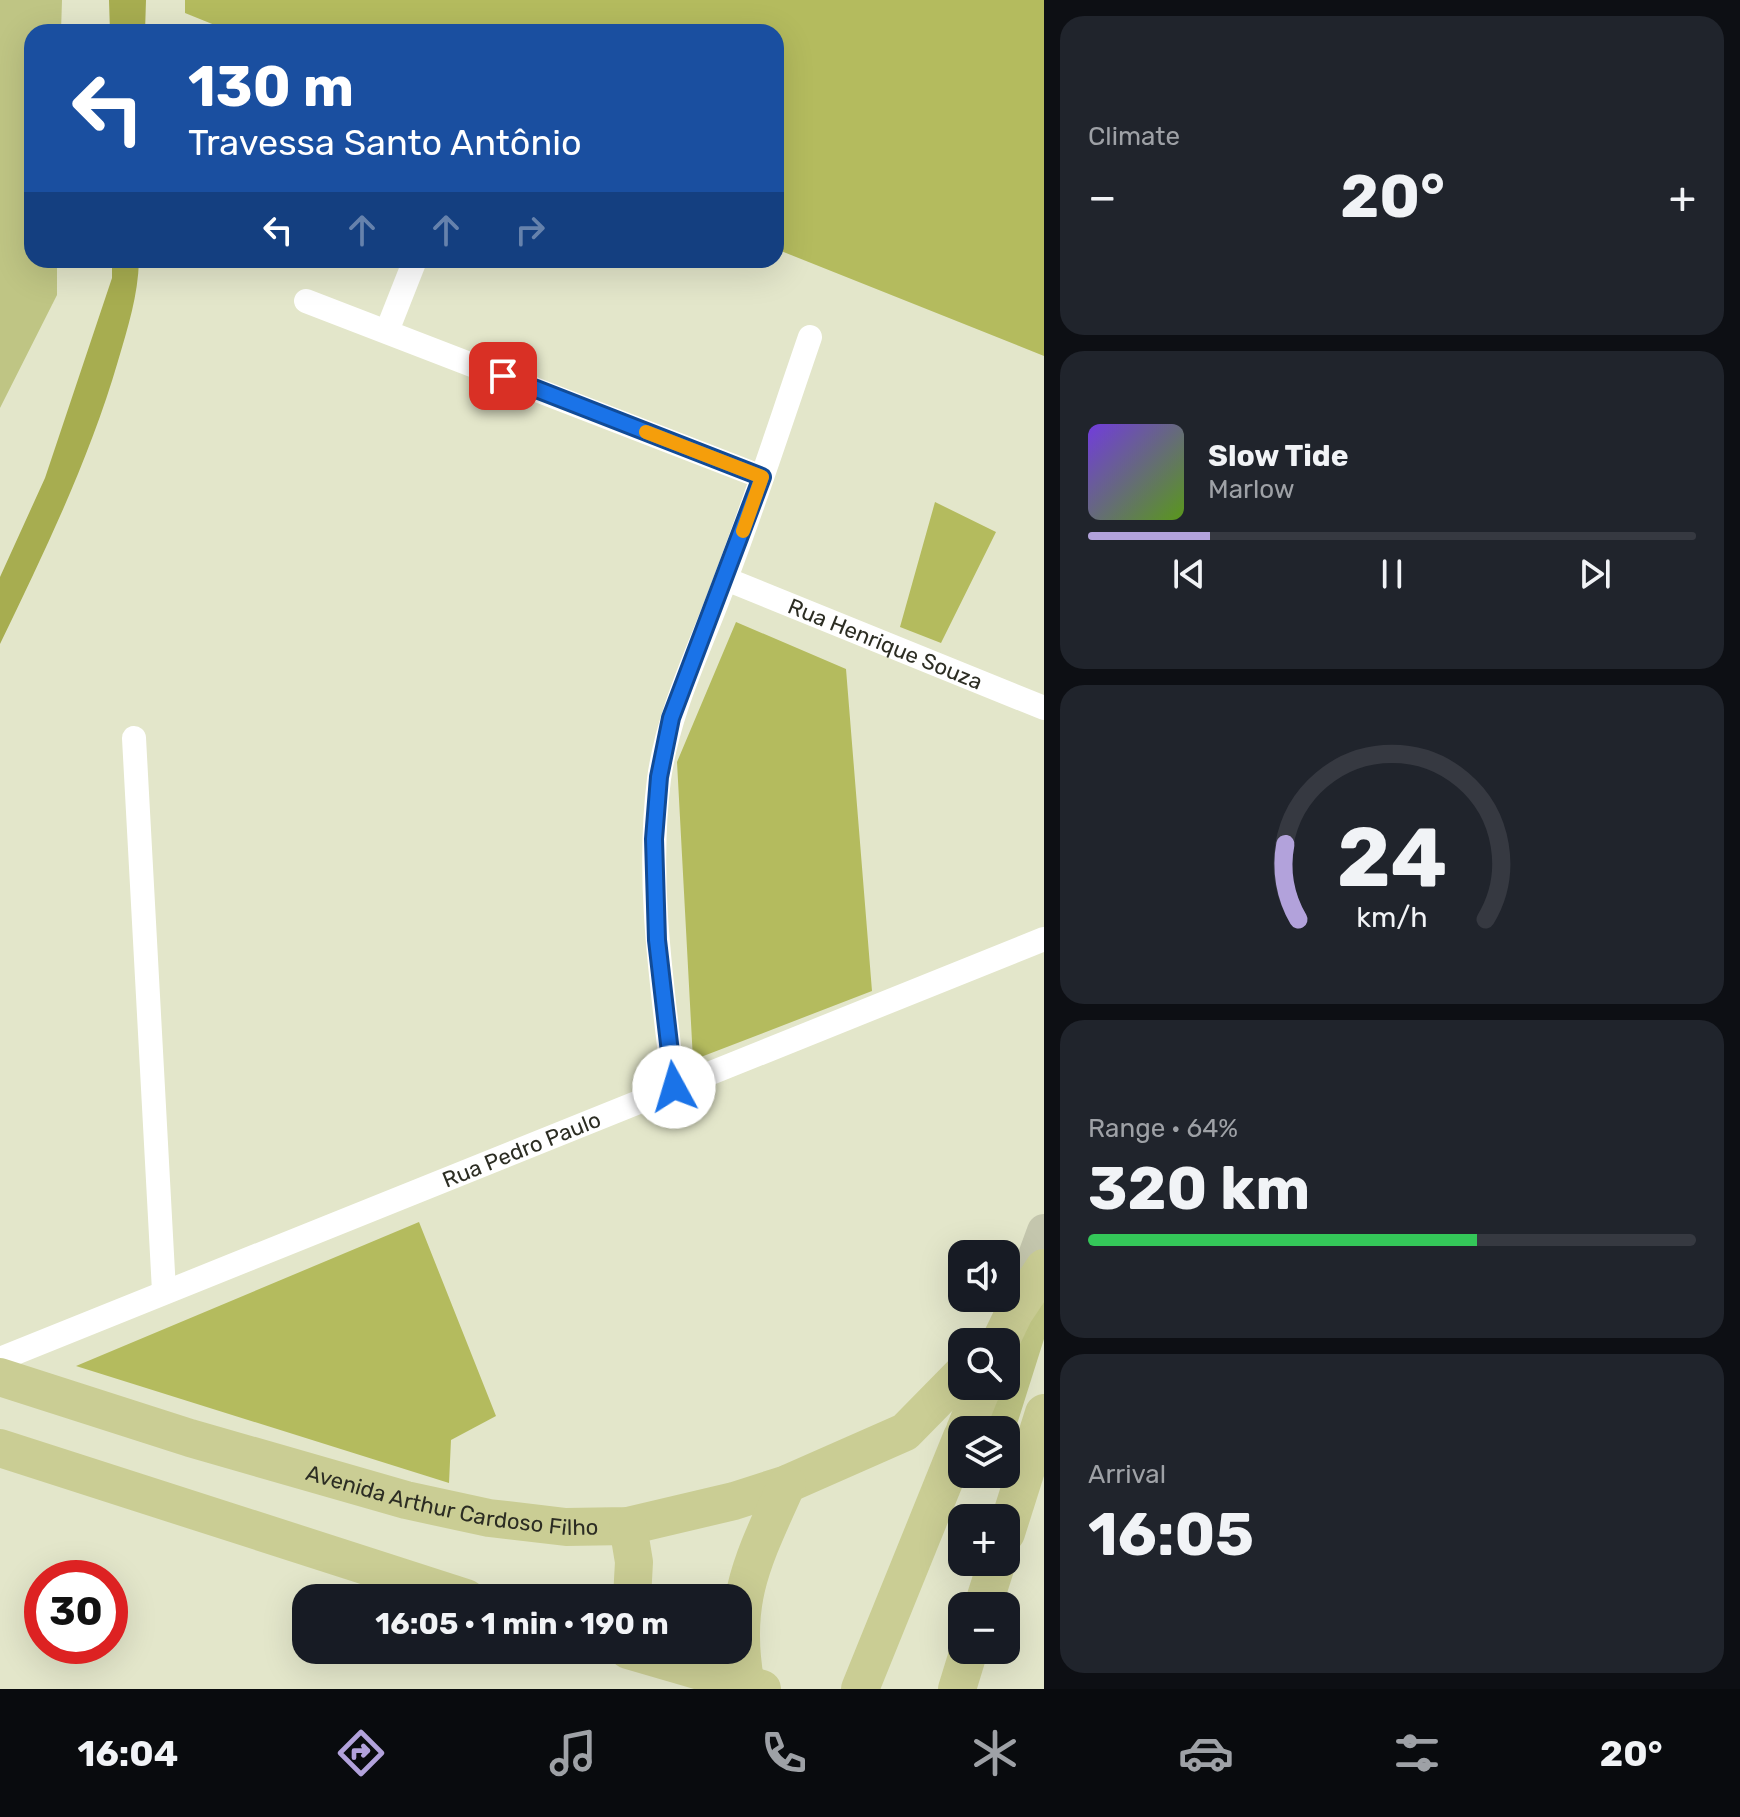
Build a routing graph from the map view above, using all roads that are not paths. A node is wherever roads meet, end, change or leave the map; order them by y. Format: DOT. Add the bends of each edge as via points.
graph roads {
  1 [pos="412,268"];
  2 [pos="306,301"];
  3 [pos="387,331"];
  4 [pos="810,337"];
  5 [pos="762,477"];
  6 [pos="726,579"];
  7 [pos="1044,708"];
  8 [pos="134,738"];
  9 [pos="1044,939"];
  10 [pos="674,1087"];
  11 [pos="1044,1231"];
  12 [pos="1044,1268"];
  13 [pos="164,1291"];
  14 [pos="1005,1328"];
  15 [pos="1006,1328"];
  16 [pos="0,1359"];
  17 [pos="0,1377"];
  18 [pos="948,1388"];
  19 [pos="1044,1413"];
  20 [pos="0,1448"];
  21 [pos="948,1472"];
  22 [pos="787,1484"];
  23 [pos="1015,1504"];
  24 [pos="628,1526"];
  25 [pos="423,1584"];
  26 [pos="633,1584"];
  27 [pos="674,1664"];
  28 [pos="965,1664"];
  29 [pos="754,1688"];
  30 [pos="860,1689"];
  31 [pos="957,1689"];
  1 -- 3 [label="street"];
  2 -- 3 [label="street"];
  3 -- 5 [label="street"];
  4 -- 5 [label="street"];
  5 -- 6 [label="street"];
  6 -- 7 [label="street, Rua Henrique Souza"];
  6 -- 10 [label="street" via="671,718 658,793 657,940"];
  8 -- 13 [label="street"];
  9 -- 10 [label="street, Rua Pedro Paulo"];
  10 -- 13 [label="street, Rua Pedro Paulo"];
  11 -- 14 [label="main road"];
  12 -- 15 [label="main road"];
  13 -- 16 [label="street, Rua Pedro Paulo"];
  17 -- 24 [label="main road, Avenida Arthur Cardoso Filho" via="406,1500 489,1518 566,1527"];
  18 -- 22 [label="main road, Avenida Arthur Cardoso Filho" via="905,1432"];
  19 -- 23 [label="main road"];
  20 -- 25 [label="main road"];
  21 -- 30 [label="main road"];
  22 -- 24 [label="main road, Avenida Arthur Cardoso Filho"];
  22 -- 29 [label="main road" via="749,1570 741,1608 739,1651"];
  24 -- 26 [label="main road"];
  27 -- 29 [label="main road"];
  28 -- 31 [label="main road"];
}
